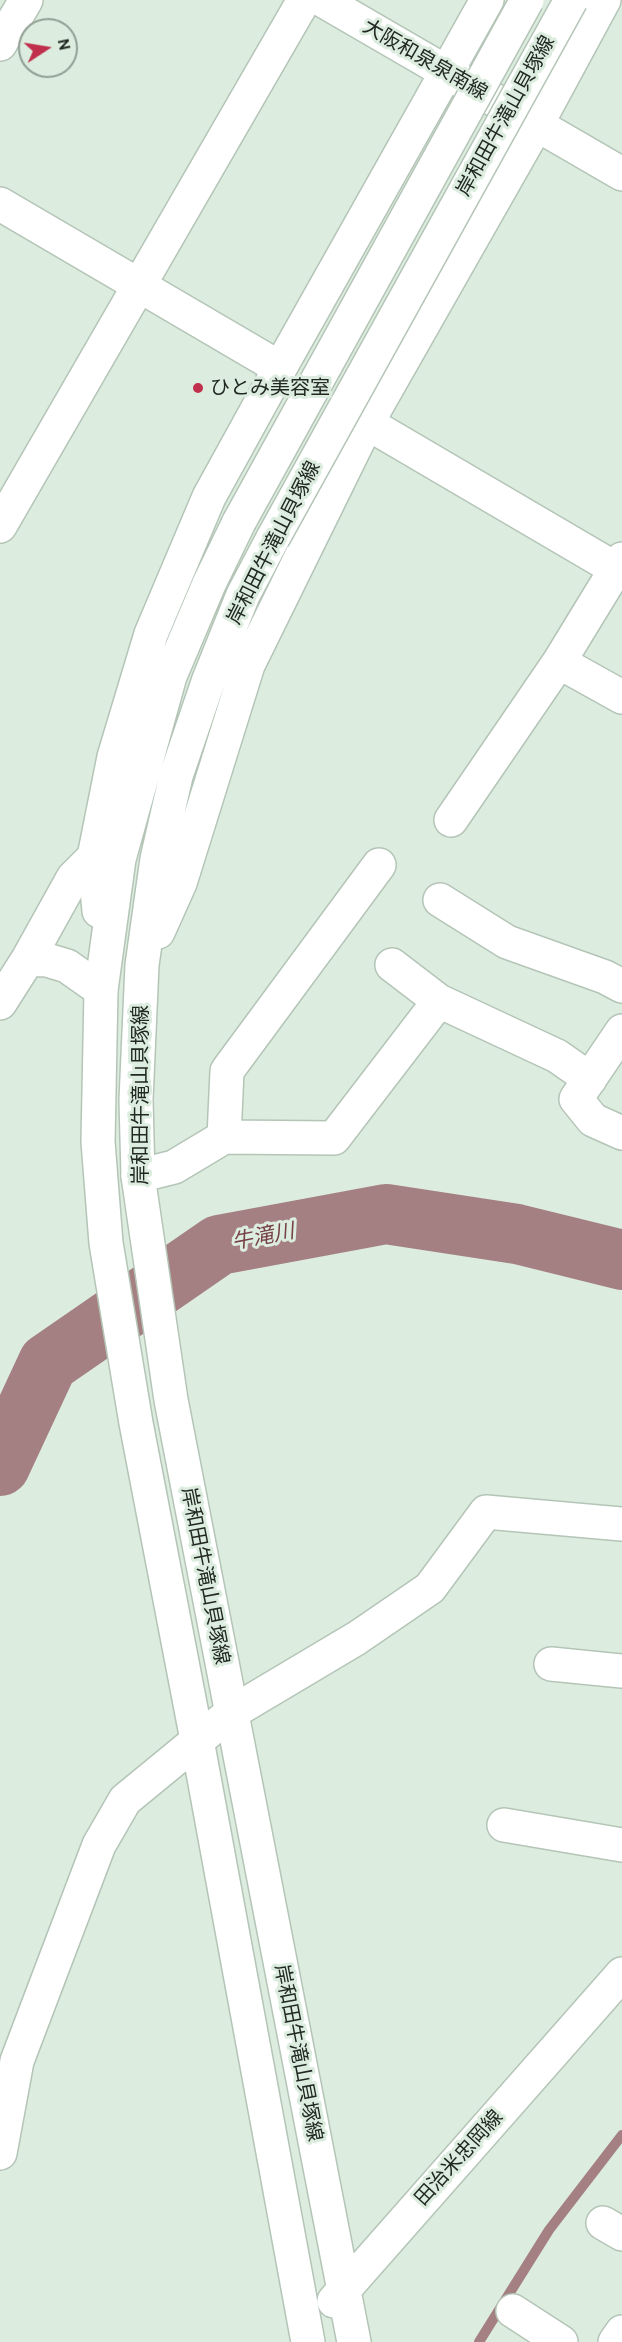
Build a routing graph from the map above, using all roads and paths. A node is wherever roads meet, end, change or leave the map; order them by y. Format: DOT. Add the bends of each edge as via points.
graph roads {
  1 [pos="26,0"];
  2 [pos="304,0"];
  3 [pos="322,0"];
  4 [pos="487,0"];
  5 [pos="527,0"];
  6 [pos="571,0"];
  7 [pos="604,0"];
  8 [pos="0,44"];
  9 [pos="446,73"];
  10 [pos="537,124"];
  11 [pos="622,174"];
  12 [pos="0,204"];
  13 [pos="140,286"];
  14 [pos="280,368"];
  15 [pos="366,423"];
  16 [pos="0,526"];
  17 [pos="619,564"];
  18 [pos="559,662"];
  19 [pos="622,697"];
  20 [pos="452,820"];
  21 [pos="94,857"];
  22 [pos="379,865"];
  23 [pos="440,900"];
  24 [pos="104,957"];
  25 [pos="28,959"];
  26 [pos="392,965"];
  27 [pos="142,966"];
  28 [pos="622,986"];
  29 [pos="101,990"];
  30 [pos="439,1001"];
  31 [pos="0,1003"];
  32 [pos="622,1032"];
  33 [pos="590,1079"];
  34 [pos="622,1133"];
  35 [pos="225,1137"];
  36 [pos="138,1176"];
  37 [pos="622,1524"];
  38 [pos="551,1664"];
  39 [pos="622,1671"];
  40 [pos="231,1713"];
  41 [pos="197,1740"];
  42 [pos="504,1825"];
  43 [pos="622,1845"];
  44 [pos="622,1974"];
  45 [pos="0,2153"];
  46 [pos="344,2290"];
  47 [pos="513,2311"];
  48 [pos="622,2332"];
  49 [pos="303,2338"];
  50 [pos="354,2342"];
  51 [pos="561,2342"];
  52 [pos="615,2342"];
  1 -- 8 [label="main road"];
  2 -- 13 [label="main road"];
  3 -- 9 [label="main road, 大阪和泉泉南線"];
  4 -- 9 [label="main road"];
  5 -- 24 [label="main road, 岸和田牛滝山貝塚線, bridge" via="239,522 209,584 170,676 119,859"];
  6 -- 27 [label="main road, 岸和田牛滝山貝塚線, bridge" via="243,595 176,776 157,859"];
  7 -- 10 [label="main road"];
  9 -- 10 [label="main road, 大阪和泉泉南線"];
  9 -- 14 [label="main road"];
  10 -- 11 [label="main road, 大阪和泉泉南線"];
  10 -- 15 [label="main road"];
  12 -- 13 [label="main road"];
  13 -- 14 [label="main road"];
  13 -- 16 [label="main road"];
  14 -- 21 [label="main road" via="209,497 151,634 114,757"];
  15 -- 17 [label="main road"];
  15 -- 27 [label="main road" via="249,665 180,883"];
  17 -- 18 [label="main road"];
  18 -- 19 [label="main road"];
  18 -- 20 [label="main road"];
  21 -- 24 [label="main road"];
  21 -- 25 [label="main road" via="73,878"];
  22 -- 35 [label="main road" via="227,1071"];
  23 -- 28 [label="main road" via="507,942"];
  24 -- 29 [label="main road, 岸和田牛滝山貝塚線"];
  25 -- 29 [label="main road" via="67,966"];
  25 -- 31 [label="main road"];
  26 -- 30 [label="main road"];
  27 -- 36 [label="main road, 岸和田牛滝山貝塚線" via="136,1100"];
  29 -- 41 [label="main road, 岸和田牛滝山貝塚線" via="98,1142 105,1243 135,1424"];
  30 -- 33 [label="main road" via="557,1056"];
  30 -- 35 [label="main road" via="334,1138"];
  32 -- 33 [label="main road"];
  33 -- 34 [label="main road" via="576,1100 593,1119"];
  35 -- 36 [label="main road" via="174,1167"];
  36 -- 40 [label="main road, 岸和田牛滝山貝塚線" via="171,1400"];
  37 -- 40 [label="main road" via="486,1512 430,1587 357,1638"];
  38 -- 39 [label="main road"];
  40 -- 41 [label="main road"];
  40 -- 46 [label="main road, 岸和田牛滝山貝塚線"];
  41 -- 45 [label="main road" via="125,1800 99,1845 16,2061"];
  41 -- 49 [label="main road, 岸和田牛滝山貝塚線"];
  42 -- 43 [label="main road"];
  44 -- 46 [label="main road, 田治米忠岡線"];
  46 -- 49 [label="main road, 田治米忠岡線"];
  46 -- 50 [label="main road, 岸和田牛滝山貝塚線"];
  47 -- 51 [label="main road"];
  48 -- 52 [label="main road"];
}
